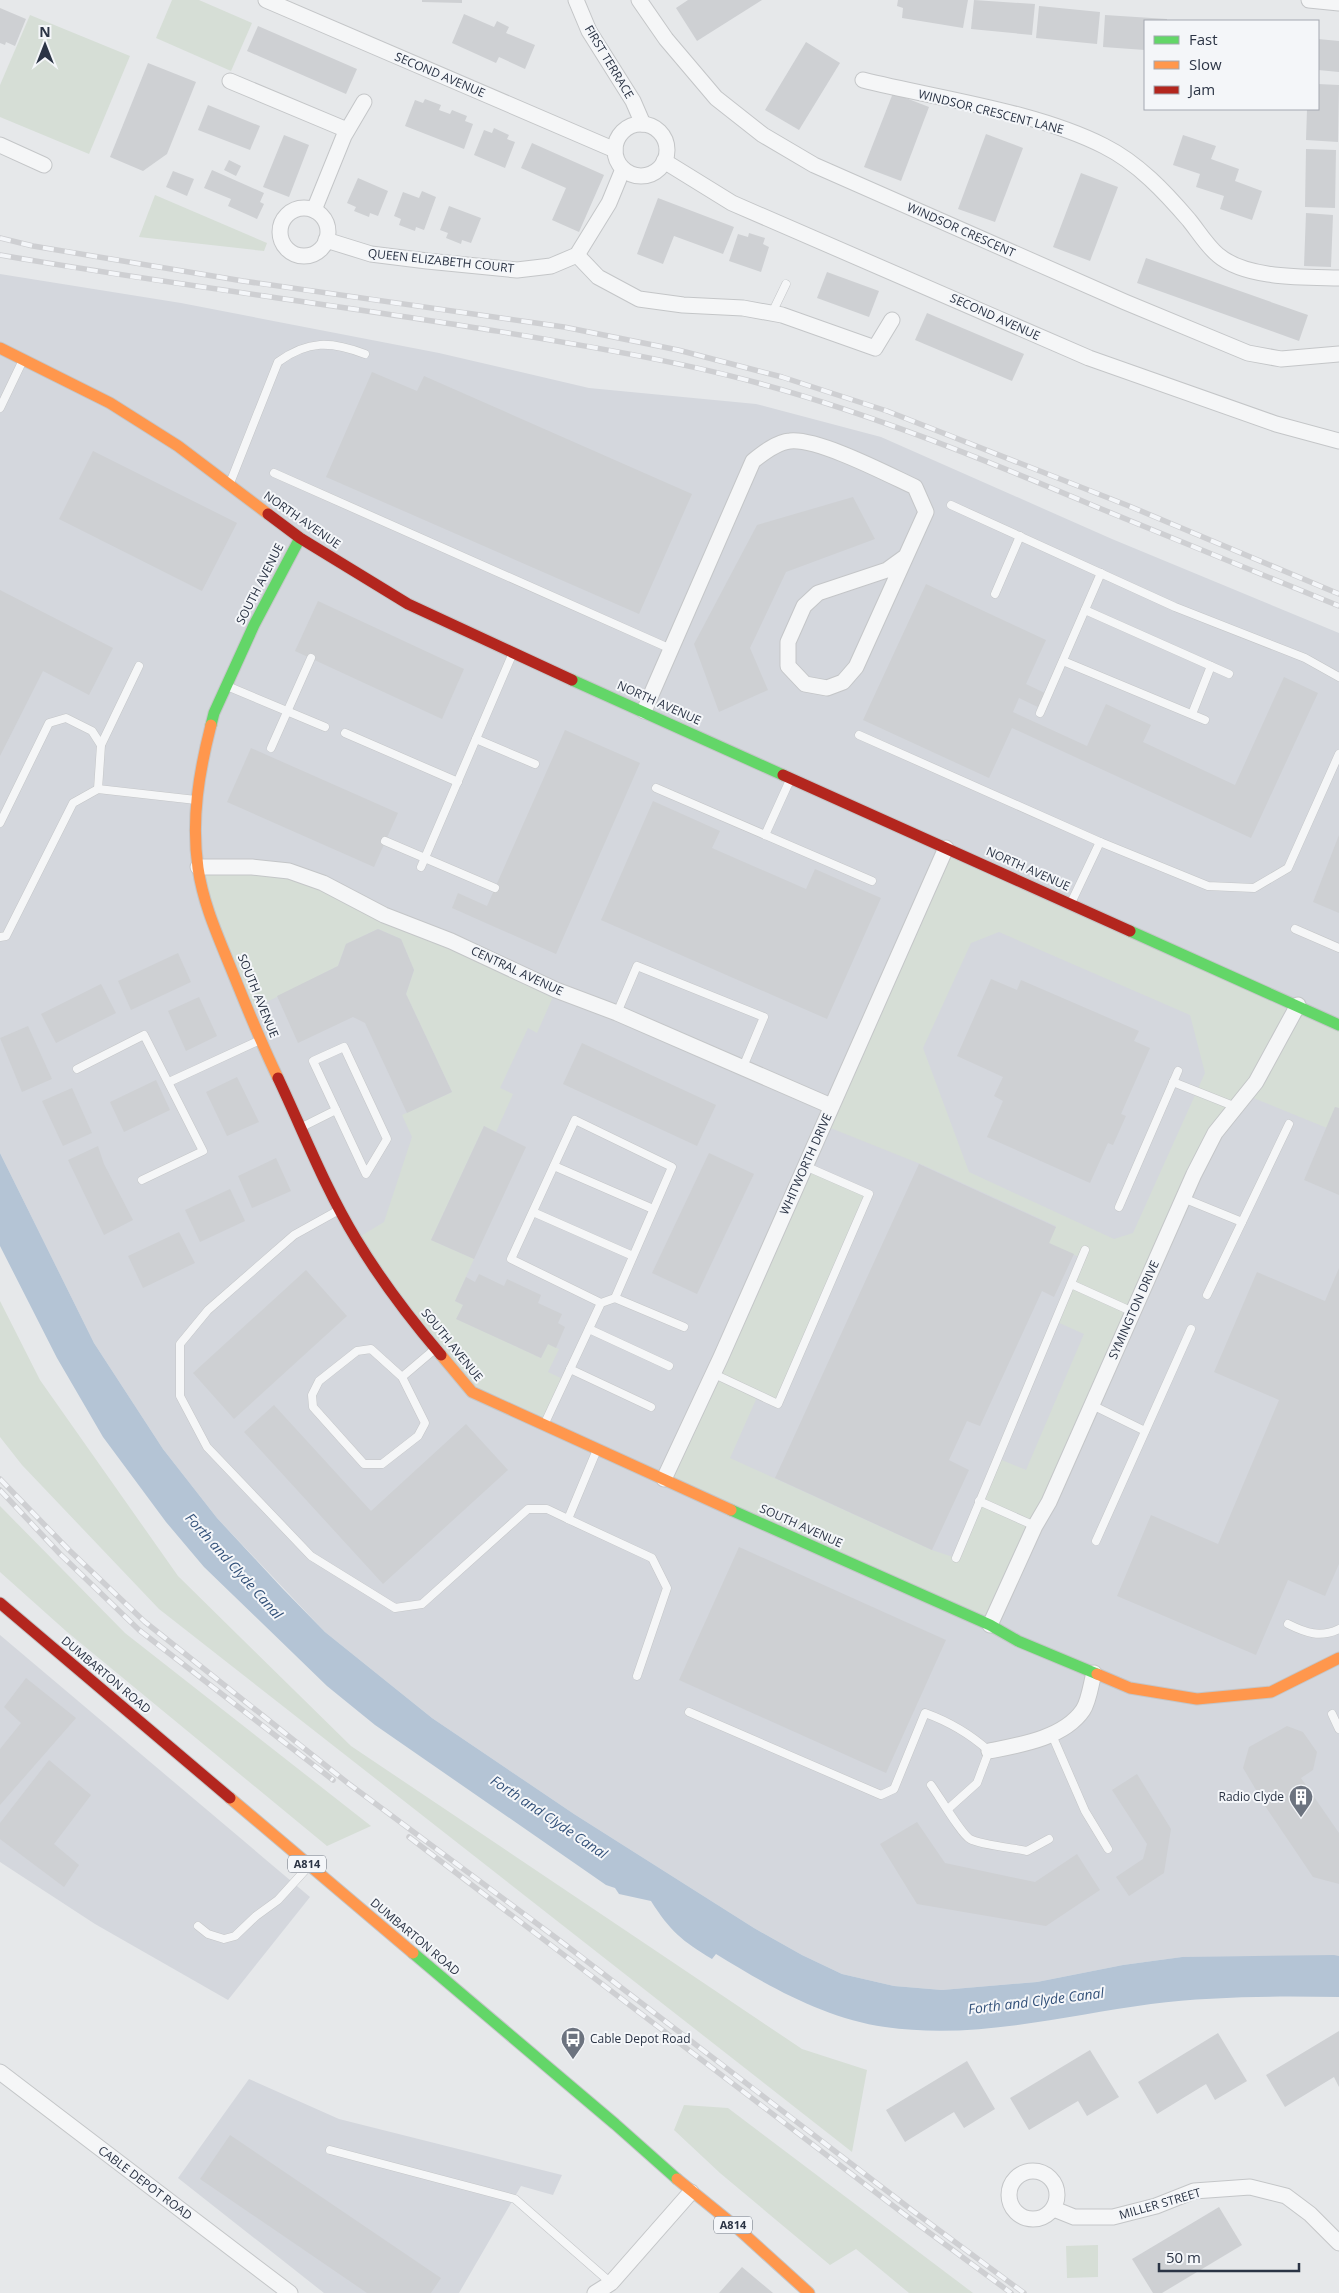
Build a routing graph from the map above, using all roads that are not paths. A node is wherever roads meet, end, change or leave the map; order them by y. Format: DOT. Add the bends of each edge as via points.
graph roads {
  1 [pos="266,0"];
  2 [pos="576,0"];
  3 [pos="639,0"];
  4 [pos="1309,0"];
  5 [pos="1339,3"];
  6 [pos="864,80"];
  7 [pos="230,81"];
  8 [pos="364,102"];
  9 [pos="642,124"];
  10 [pos="347,130"];
  11 [pos="0,145"];
  12 [pos="615,150"];
  13 [pos="664,161"];
  14 [pos="44,164"];
  15 [pos="623,169"];
  16 [pos="314,210"];
  17 [pos="326,240"];
  18 [pos="577,255"];
  19 [pos="1339,278"];
  20 [pos="786,284"];
  21 [pos="772,313"];
  22 [pos="892,320"];
  23 [pos="0,348"];
  24 [pos="365,354"];
  25 [pos="1339,354"];
  26 [pos="23,360"];
  27 [pos="0,408"];
  28 [pos="1339,441"];
  29 [pos="274,473"];
  30 [pos="229,485"];
  31 [pos="951,505"];
  32 [pos="1020,536"];
  33 [pos="300,538"];
  34 [pos="906,557"];
  35 [pos="1101,573"];
  36 [pos="995,594"];
  37 [pos="1084,610"];
  38 [pos="671,649"];
  39 [pos="513,653"];
  40 [pos="311,658"];
  41 [pos="1063,661"];
  42 [pos="140,666"];
  43 [pos="1211,666"];
  44 [pos="1229,674"];
  45 [pos="1339,677"];
  46 [pos="226,686"];
  47 [pos="286,711"];
  48 [pos="644,711"];
  49 [pos="1040,712"];
  50 [pos="1192,714"];
  51 [pos="1205,720"];
  52 [pos="324,727"];
  53 [pos="345,733"];
  54 [pos="859,735"];
  55 [pos="476,739"];
  56 [pos="101,745"];
  57 [pos="271,748"];
  58 [pos="1339,754"];
  59 [pos="535,764"];
  60 [pos="791,778"];
  61 [pos="458,782"];
  62 [pos="656,788"];
  63 [pos="98,789"];
  64 [pos="196,800"];
  65 [pos="0,823"];
  66 [pos="766,835"];
  67 [pos="386,841"];
  68 [pos="1100,842"];
  69 [pos="946,848"];
  70 [pos="426,858"];
  71 [pos="198,867"];
  72 [pos="421,867"];
  73 [pos="872,881"];
  74 [pos="495,888"];
  75 [pos="1070,903"];
  76 [pos="1295,929"];
  77 [pos="0,937"];
  78 [pos="1339,948"];
  79 [pos="1298,1005"];
  80 [pos="617,1013"];
  81 [pos="1339,1025"];
  82 [pos="260,1040"];
  83 [pos="743,1068"];
  84 [pos="77,1069"];
  85 [pos="1178,1071"];
  86 [pos="169,1082"];
  87 [pos="1173,1082"];
  88 [pos="831,1106"];
  89 [pos="1236,1107"];
  90 [pos="336,1110"];
  91 [pos="1289,1124"];
  92 [pos="302,1127"];
  93 [pos="554,1166"];
  94 [pos="805,1166"];
  95 [pos="142,1180"];
  96 [pos="1183,1198"];
  97 [pos="1119,1207"];
  98 [pos="653,1209"];
  99 [pos="340,1210"];
  100 [pos="533,1212"];
  101 [pos="1242,1222"];
  102 [pos="1085,1250"];
  103 [pos="633,1256"];
  104 [pos="1071,1284"];
  105 [pos="1207,1295"];
  106 [pos="615,1298"];
  107 [pos="601,1303"];
  108 [pos="1132,1312"];
  109 [pos="684,1327"];
  110 [pos="1191,1328"];
  111 [pos="588,1330"];
  112 [pos="434,1349"];
  113 [pos="669,1366"];
  114 [pos="570,1369"];
  115 [pos="712,1373"];
  116 [pos="402,1377"];
  117 [pos="1092,1405"];
  118 [pos="652,1407"];
  119 [pos="544,1425"];
  120 [pos="1145,1431"];
  121 [pos="597,1450"];
  122 [pos="664,1479"];
  123 [pos="979,1501"];
  124 [pos="568,1519"];
  125 [pos="1035,1526"];
  126 [pos="1096,1541"];
  127 [pos="956,1558"];
  128 [pos="0,1603"];
  129 [pos="1288,1624"];
  130 [pos="990,1626"];
  131 [pos="1339,1629"];
  132 [pos="1339,1658"];
  133 [pos="1094,1673"];
  134 [pos="636,1676"];
  135 [pos="689,1712"];
  136 [pos="1332,1714"];
  137 [pos="1339,1729"];
  138 [pos="1052,1735"];
  139 [pos="989,1751"];
  140 [pos="931,1786"];
  141 [pos="948,1808"];
  142 [pos="1049,1839"];
  143 [pos="1108,1849"];
  144 [pos="310,1866"];
  145 [pos="198,1926"];
  146 [pos="0,2072"];
  147 [pos="330,2150"];
  148 [pos="691,2192"];
  149 [pos="1054,2209"];
  150 [pos="1339,2243"];
  151 [pos="612,2283"];
  152 [pos="290,2293"];
  153 [pos="595,2293"];
  154 [pos="810,2293"];
  1 -- 12 [label="street, SECOND AVENUE"];
  2 -- 9 [label="street, FIRST TERRACE" via="589,31 633,101"];
  3 -- 25 [label="street, WINDSOR CRESCENT" via="716,98 763,135 814,165 1248,353 1281,359"];
  4 -- 5 [label="street"];
  6 -- 19 [label="street, WINDSOR CRESCENT LANE" via="1011,114 1074,133 1105,146 1142,171 1219,256 1251,271 1282,276"];
  7 -- 10 [label="street"];
  8 -- 10 [label="street"];
  9 -- 12 [label="street" via="625,130 618,138"];
  9 -- 13 [label="street" via="653,127 663,136 667,148"];
  10 -- 16 [label="street"];
  11 -- 14 [label="street"];
  12 -- 15 [label="street"];
  13 -- 15 [label="street" via="648,174 635,175"];
  13 -- 28 [label="street, SECOND AVENUE" via="732,203 1089,358 1276,424"];
  15 -- 18 [label="street" via="609,203"];
  16 -- 17 [label="street" via="327,225"];
  16 -- 17 [label="street" via="304,208 291,212 284,219 281,239 285,248 302,256 318,251"];
  17 -- 18 [label="street, QUEEN ELIZABETH COURT" via="371,254 517,270 551,266"];
  18 -- 21 [label="street" via="598,277 639,299"];
  20 -- 21 [label="lane"];
  21 -- 22 [label="street" via="830,330 875,348"];
  23 -- 26 [label="street, NORTH AVENUE"];
  24 -- 30 [label="lane" via="331,343 314,344 286,355 278,362"];
  26 -- 27 [label="lane"];
  26 -- 30 [label="street, NORTH AVENUE" via="110,404 178,446"];
  29 -- 38 [label="lane"];
  30 -- 33 [label="street, NORTH AVENUE"];
  31 -- 32 [label="lane"];
  32 -- 35 [label="lane"];
  32 -- 36 [label="lane"];
  33 -- 39 [label="street, NORTH AVENUE" via="408,604"];
  33 -- 46 [label="street, SOUTH AVENUE"];
  34 -- 34 [label="street" via="887,570 818,593 804,606 788,642 788,666 805,684 827,688 844,682 856,667"];
  34 -- 38 [label="street" via="926,512 915,487 829,449 789,441 753,460"];
  35 -- 37 [label="lane"];
  35 -- 45 [label="lane" via="1176,607 1305,658"];
  37 -- 41 [label="lane"];
  37 -- 43 [label="lane"];
  38 -- 48 [label="street"];
  39 -- 48 [label="street, NORTH AVENUE"];
  39 -- 55 [label="lane"];
  40 -- 47 [label="lane"];
  41 -- 49 [label="lane"];
  41 -- 50 [label="lane"];
  42 -- 56 [label="lane"];
  43 -- 44 [label="lane"];
  43 -- 50 [label="lane"];
  46 -- 47 [label="lane"];
  46 -- 64 [label="street, SOUTH AVENUE" via="214,712"];
  47 -- 52 [label="lane"];
  47 -- 57 [label="lane"];
  48 -- 60 [label="street, NORTH AVENUE"];
  50 -- 51 [label="lane"];
  53 -- 61 [label="lane"];
  54 -- 68 [label="lane"];
  55 -- 59 [label="lane"];
  55 -- 61 [label="lane"];
  56 -- 63 [label="lane"];
  56 -- 65 [label="lane" via="92,731 66,718 48,723"];
  58 -- 68 [label="lane" via="1288,868 1254,888 1208,886"];
  60 -- 66 [label="lane"];
  60 -- 69 [label="street, NORTH AVENUE"];
  61 -- 70 [label="lane"];
  62 -- 66 [label="lane"];
  63 -- 64 [label="lane"];
  63 -- 77 [label="lane" via="73,803 6,936"];
  64 -- 71 [label="street, SOUTH AVENUE"];
  66 -- 73 [label="lane"];
  67 -- 70 [label="lane"];
  68 -- 75 [label="lane"];
  69 -- 75 [label="street, NORTH AVENUE"];
  69 -- 88 [label="street, WHITWORTH DRIVE"];
  70 -- 72 [label="lane"];
  70 -- 74 [label="lane"];
  71 -- 80 [label="street, CENTRAL AVENUE" via="290,871 323,883 384,915 451,940 556,990"];
  71 -- 82 [label="street, SOUTH AVENUE" via="206,905"];
  75 -- 79 [label="street, NORTH AVENUE"];
  76 -- 78 [label="lane"];
  79 -- 81 [label="street, NORTH AVENUE"];
  79 -- 89 [label="street, SYMINGTON DRIVE" via="1256,1082"];
  80 -- 83 [label="street, CENTRAL AVENUE"];
  80 -- 83 [label="lane" via="637,966 764,1017"];
  82 -- 86 [label="lane"];
  82 -- 92 [label="street, SOUTH AVENUE"];
  83 -- 88 [label="street, CENTRAL AVENUE"];
  84 -- 86 [label="lane" via="144,1035"];
  85 -- 87 [label="lane"];
  86 -- 95 [label="lane" via="203,1151"];
  87 -- 89 [label="lane"];
  87 -- 97 [label="lane"];
  88 -- 94 [label="street, WHITWORTH DRIVE"];
  89 -- 96 [label="street, SYMINGTON DRIVE" via="1215,1133"];
  90 -- 90 [label="lane" via="313,1061 344,1047 387,1139 366,1174"];
  90 -- 92 [label="lane"];
  91 -- 101 [label="lane"];
  92 -- 99 [label="street, SOUTH AVENUE"];
  93 -- 98 [label="lane"];
  93 -- 98 [label="lane" via="575,1120 672,1167"];
  93 -- 100 [label="lane"];
  94 -- 115 [label="street, WHITWORTH DRIVE"];
  94 -- 115 [label="lane" via="868,1194 778,1404"];
  96 -- 101 [label="lane"];
  96 -- 108 [label="street, SYMINGTON DRIVE"];
  98 -- 103 [label="lane"];
  99 -- 112 [label="street, SOUTH AVENUE" via="356,1239"];
  99 -- 124 [label="lane" via="294,1235 208,1310 180,1344 180,1396 207,1447 311,1556 395,1608 422,1604 528,1509 547,1509"];
  100 -- 103 [label="lane"];
  100 -- 107 [label="lane" via="511,1259"];
  101 -- 105 [label="lane"];
  102 -- 104 [label="lane"];
  103 -- 106 [label="lane"];
  104 -- 108 [label="lane"];
  104 -- 123 [label="lane"];
  106 -- 107 [label="lane"];
  106 -- 109 [label="lane"];
  107 -- 111 [label="lane"];
  108 -- 117 [label="street, SYMINGTON DRIVE"];
  110 -- 120 [label="lane"];
  111 -- 113 [label="lane"];
  111 -- 114 [label="lane"];
  112 -- 116 [label="lane"];
  112 -- 119 [label="street, SOUTH AVENUE" via="472,1392"];
  114 -- 118 [label="lane"];
  114 -- 119 [label="lane"];
  115 -- 122 [label="street, WHITWORTH DRIVE"];
  116 -- 116 [label="lane" via="425,1423 418,1436 382,1464 364,1464 313,1408 312,1395 319,1381 357,1351 371,1349"];
  117 -- 120 [label="lane"];
  117 -- 125 [label="street, SYMINGTON DRIVE"];
  119 -- 121 [label="street, SOUTH AVENUE"];
  120 -- 126 [label="lane"];
  121 -- 122 [label="street, SOUTH AVENUE"];
  121 -- 124 [label="lane"];
  122 -- 130 [label="street, SOUTH AVENUE"];
  123 -- 125 [label="lane"];
  123 -- 127 [label="lane"];
  124 -- 134 [label="lane" via="652,1558 666,1588"];
  125 -- 130 [label="street, SYMINGTON DRIVE"];
  128 -- 144 [label="street, DUMBARTON ROAD / A814"];
  129 -- 131 [label="lane" via="1318,1635"];
  130 -- 133 [label="street, SOUTH AVENUE"];
  132 -- 133 [label="street, SOUTH AVENUE" via="1271,1692 1196,1699 1130,1688"];
  133 -- 138 [label="street" via="1083,1710"];
  135 -- 139 [label="lane" via="881,1796 894,1789 925,1713 970,1734"];
  136 -- 137 [label="lane"];
  138 -- 139 [label="street"];
  138 -- 143 [label="lane" via="1085,1811"];
  139 -- 141 [label="lane" via="977,1783"];
  140 -- 141 [label="lane"];
  141 -- 142 [label="lane" via="961,1831 970,1839 1027,1851"];
  144 -- 145 [label="lane" via="278,1900 235,1936 224,1939 208,1934"];
  144 -- 148 [label="street, DUMBARTON ROAD / A814"];
  146 -- 152 [label="street, CABLE DEPOT ROAD"];
  147 -- 151 [label="lane" via="515,2199"];
  148 -- 151 [label="street"];
  148 -- 154 [label="street, DUMBARTON ROAD / A814" via="735,2226"];
  149 -- 150 [label="street, MILLER STREET" via="1074,2217 1113,2217 1156,2206 1194,2191 1250,2187 1286,2196"];
  151 -- 153 [label="street"];
}
